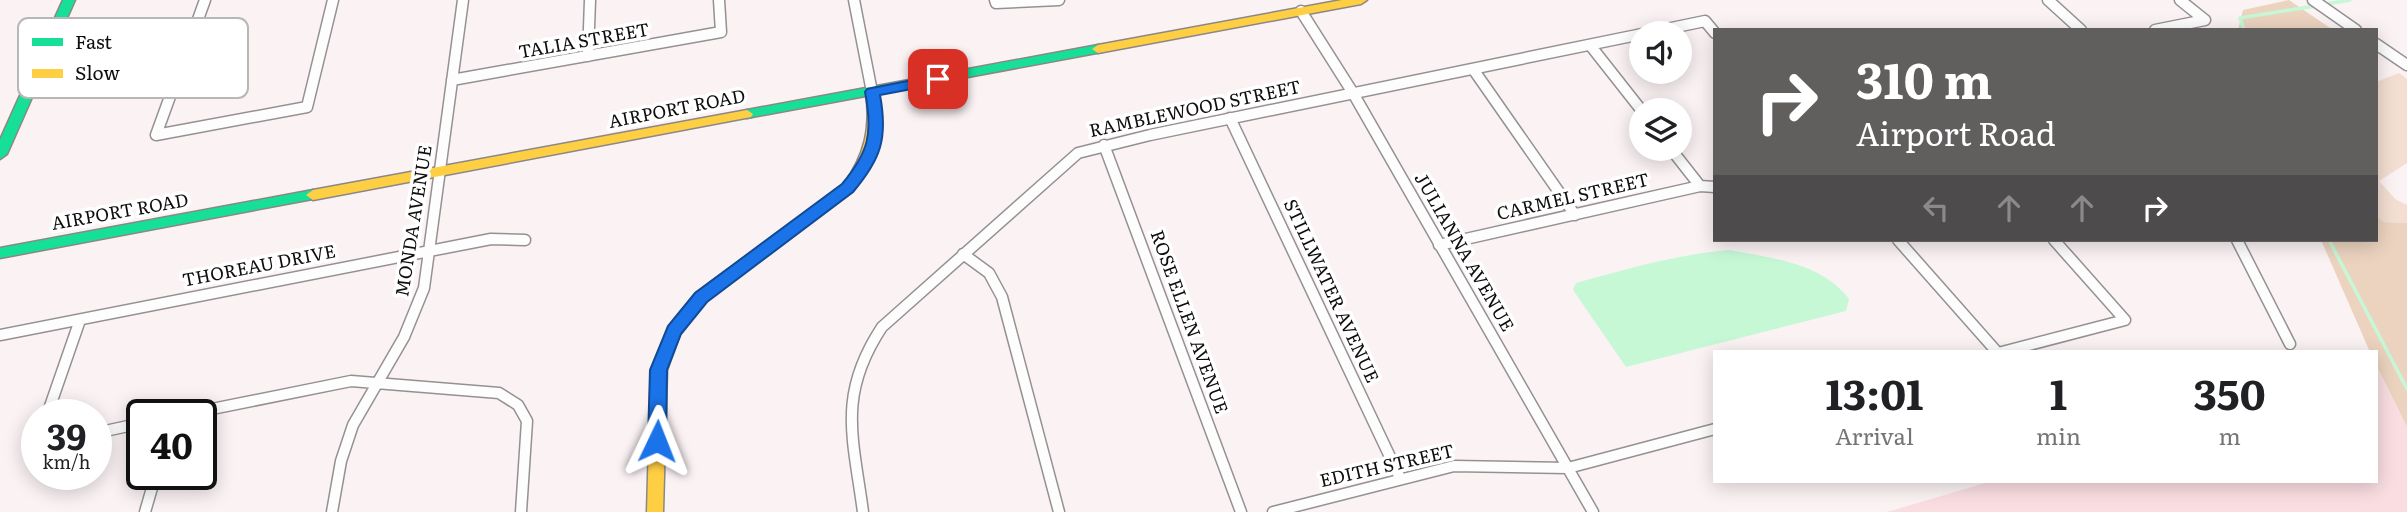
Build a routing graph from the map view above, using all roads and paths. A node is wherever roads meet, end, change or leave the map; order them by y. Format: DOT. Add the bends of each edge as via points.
graph roads {
  1 [pos="69,0"];
  2 [pos="205,0"];
  3 [pos="333,0"];
  4 [pos="463,0"];
  5 [pos="590,0"];
  6 [pos="719,0"];
  7 [pos="854,0"];
  8 [pos="1059,0"];
  9 [pos="1362,0"];
  10 [pos="2048,0"];
  11 [pos="2180,0"];
  12 [pos="2313,0"];
  13 [pos="995,1"];
  14 [pos="1301,11"];
  15 [pos="61,18"];
  16 [pos="198,18"];
  17 [pos="1692,24"];
  18 [pos="2079,28"];
  19 [pos="2165,28"];
  20 [pos="2353,28"];
  21 [pos="1713,31"];
  22 [pos="1629,37"];
  23 [pos="1590,45"];
  24 [pos="2378,45"];
  25 [pos="588,56"];
  26 [pos="2407,65"];
  27 [pos="1473,69"];
  28 [pos="452,80"];
  29 [pos="872,92"];
  30 [pos="1353,93"];
  31 [pos="25,98"];
  32 [pos="169,98"];
  33 [pos="1632,98"];
  34 [pos="1230,118"];
  35 [pos="1104,145"];
  36 [pos="0,154"];
  37 [pos="1680,161"];
  38 [pos="440,173"];
  39 [pos="1700,186"];
  40 [pos="1713,187"];
  41 [pos="1575,215"];
  42 [pos="525,240"];
  43 [pos="1900,242"];
  44 [pos="2056,242"];
  45 [pos="2238,242"];
  46 [pos="1439,245"];
  47 [pos="430,250"];
  48 [pos="0,253"];
  49 [pos="963,254"];
  50 [pos="80,320"];
  51 [pos="0,335"];
  52 [pos="2290,344"];
  53 [pos="1997,350"];
  54 [pos="2007,350"];
  55 [pos="376,382"];
  56 [pos="53,399"];
  57 [pos="217,408"];
  58 [pos="1713,430"];
  59 [pos="1568,468"];
  60 [pos="1400,478"];
  61 [pos="151,490"];
  62 [pos="145,512"];
  63 [pos="332,512"];
  64 [pos="521,512"];
  65 [pos="655,512"];
  66 [pos="863,512"];
  67 [pos="1059,512"];
  68 [pos="1241,512"];
  69 [pos="1273,512"];
  70 [pos="1593,512"];
  1 -- 15 [label="main road"];
  2 -- 16 [label="street"];
  3 -- 32 [label="street" via="307,107 156,135"];
  4 -- 28 [label="street, MONDA AVENUE"];
  5 -- 25 [label="street"];
  6 -- 25 [label="street, TALIA STREET" via="721,32"];
  7 -- 29 [label="street"];
  8 -- 13 [label="street"];
  9 -- 14 [label="main road, AIRPORT ROAD"];
  10 -- 18 [label="street"];
  11 -- 19 [label="street" via="2205,20"];
  12 -- 20 [label="street"];
  14 -- 29 [label="main road, AIRPORT ROAD"];
  14 -- 30 [label="street, JULIANNA AVENUE"];
  17 -- 21 [label="street" via="1705,21"];
  22 -- 23 [label="street, RAMBLEWOOD STREET"];
  23 -- 27 [label="street, RAMBLEWOOD STREET"];
  23 -- 33 [label="street"];
  24 -- 26 [label="street"];
  25 -- 28 [label="street, TALIA STREET"];
  27 -- 30 [label="street, RAMBLEWOOD STREET"];
  27 -- 41 [label="street"];
  28 -- 38 [label="street, MONDA AVENUE"];
  29 -- 38 [label="main road, AIRPORT ROAD"];
  29 -- 65 [label="main road" via="875,145 848,188 701,297 674,331 659,370"];
  30 -- 34 [label="street, RAMBLEWOOD STREET"];
  30 -- 46 [label="street, JULIANNA AVENUE"];
  31 -- 36 [label="main road"];
  34 -- 35 [label="street, RAMBLEWOOD STREET"];
  34 -- 60 [label="street, STILLWATER AVENUE"];
  35 -- 49 [label="street, RAMBLEWOOD STREET" via="1077,153"];
  35 -- 68 [label="street, ROSE ELLEN AVENUE"];
  37 -- 39 [label="street"];
  38 -- 47 [label="street, MONDA AVENUE"];
  38 -- 48 [label="main road, AIRPORT ROAD"];
  39 -- 40 [label="street, CARMEL STREET"];
  39 -- 41 [label="street, CARMEL STREET"];
  41 -- 46 [label="street, CARMEL STREET"];
  42 -- 47 [label="street, THOREAU DRIVE" via="499,238"];
  43 -- 53 [label="street"];
  44 -- 54 [label="street" via="2125,320"];
  45 -- 52 [label="street"];
  46 -- 59 [label="street, JULIANNA AVENUE"];
  47 -- 50 [label="street, THOREAU DRIVE"];
  47 -- 55 [label="street, MONDA AVENUE" via="415,318"];
  49 -- 66 [label="street, RAMBLEWOOD STREET" via="882,327 856,375 850,407"];
  49 -- 67 [label="street" via="989,273 1002,298"];
  50 -- 51 [label="street, THOREAU DRIVE"];
  50 -- 56 [label="street"];
  55 -- 57 [label="street" via="320,386"];
  55 -- 63 [label="street, MONDA AVENUE" via="346,442"];
  55 -- 64 [label="street" via="486,391 502,394 518,405 528,432"];
  58 -- 59 [label="street, EDITH STREET"];
  59 -- 60 [label="street, EDITH STREET" via="1454,466"];
  59 -- 70 [label="street, JULIANNA AVENUE"];
  60 -- 69 [label="street, EDITH STREET"];
  61 -- 62 [label="street"];
}
